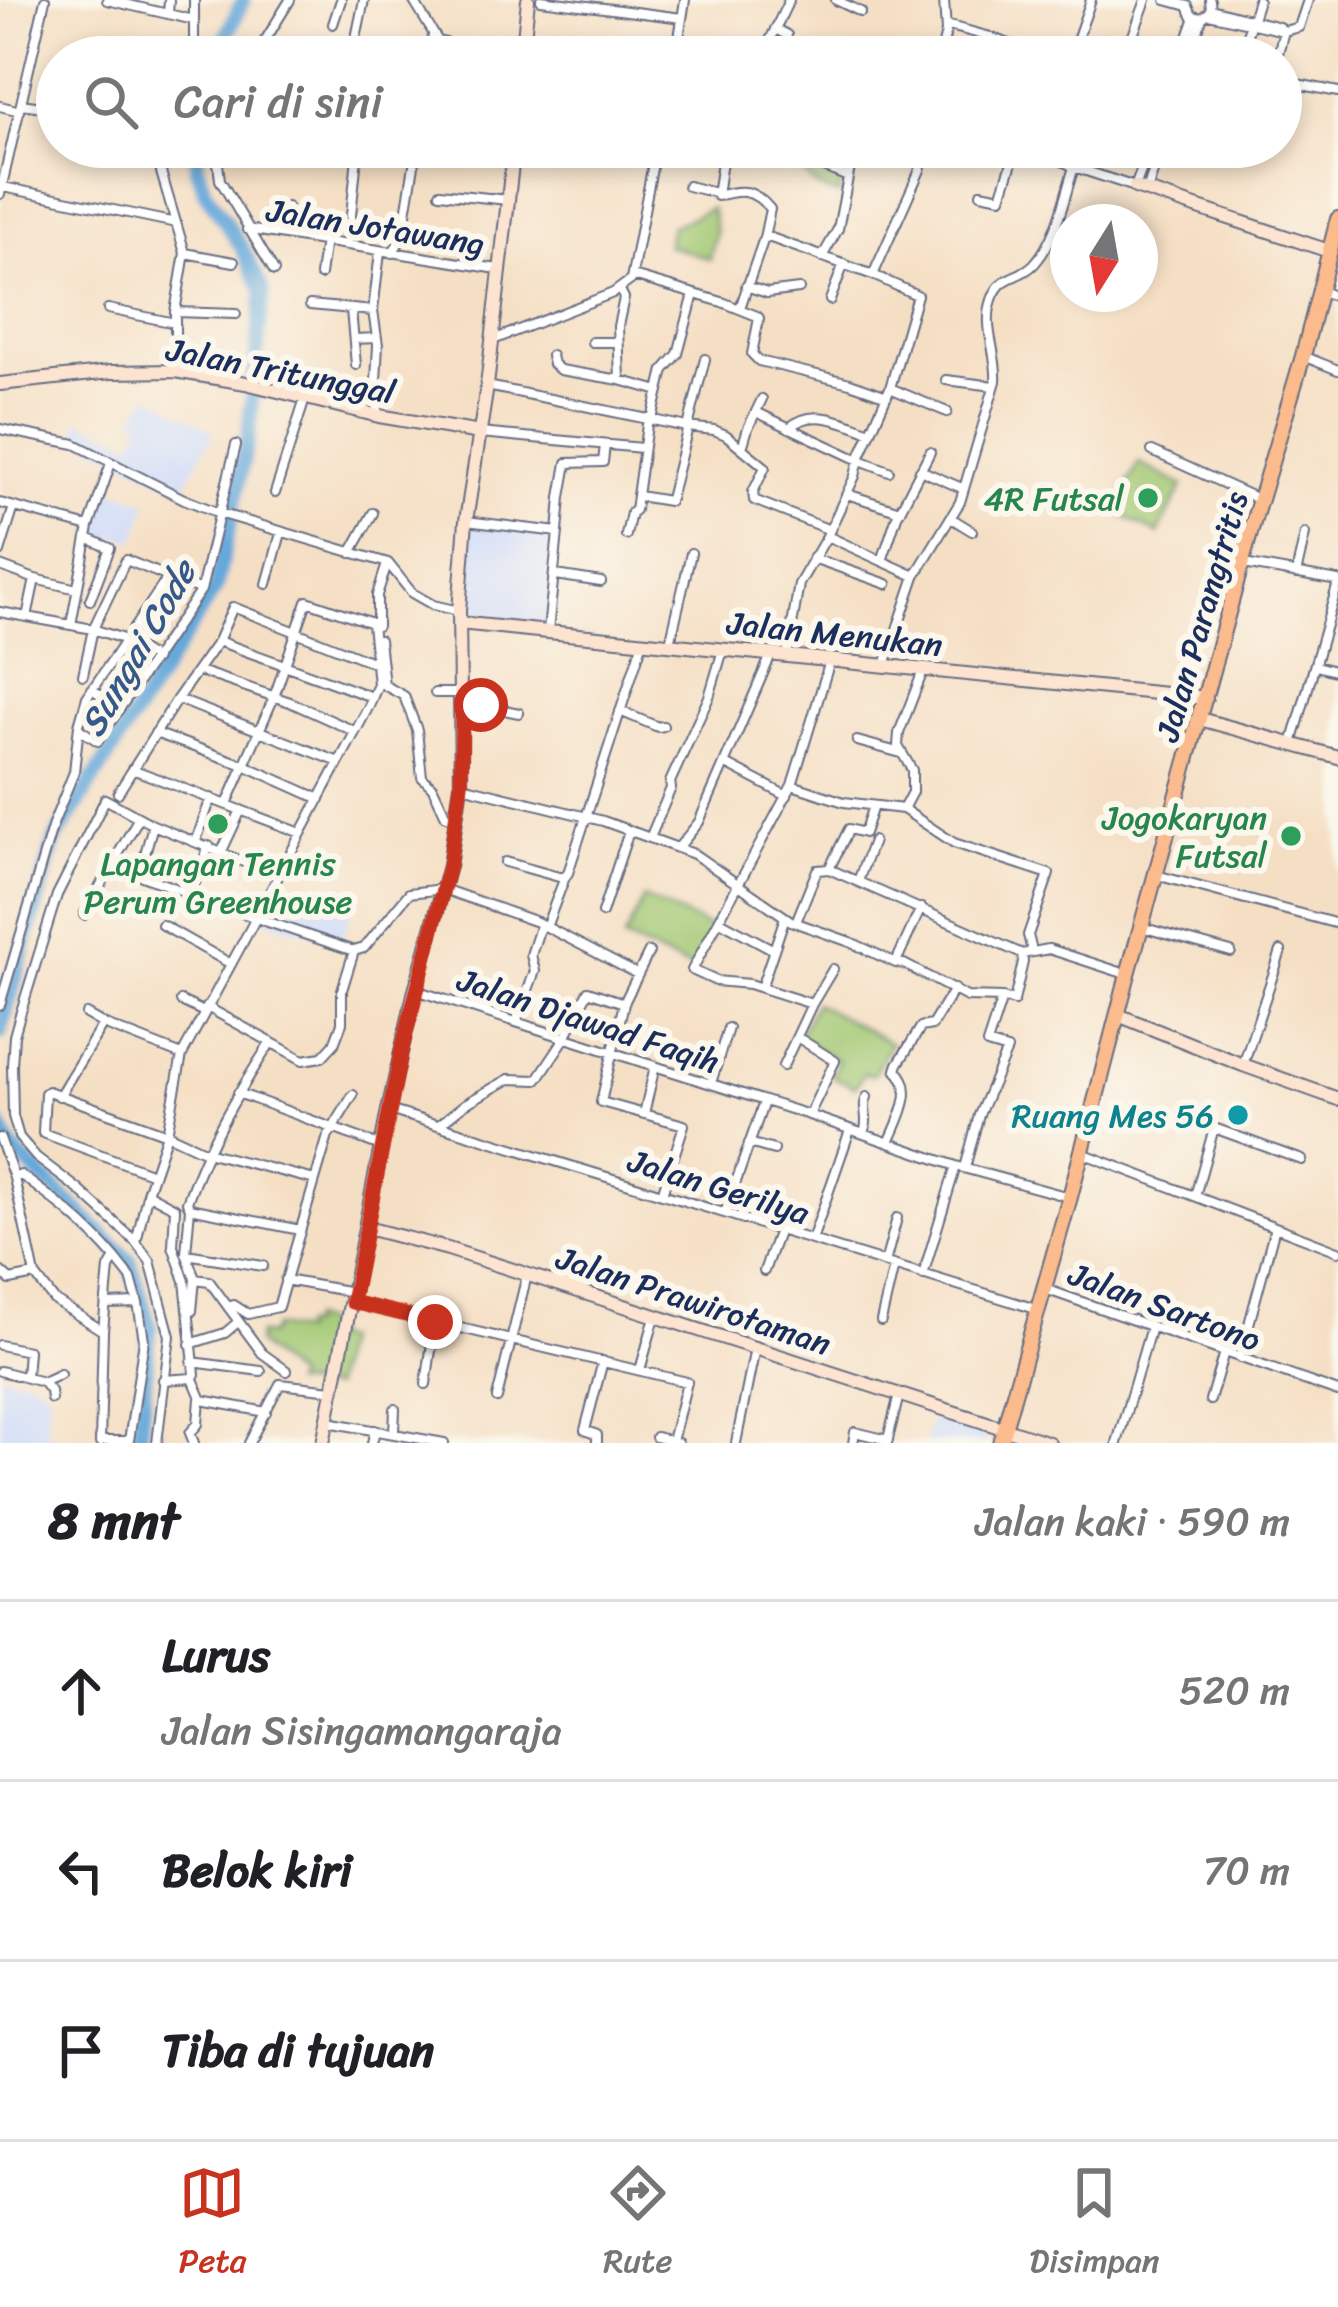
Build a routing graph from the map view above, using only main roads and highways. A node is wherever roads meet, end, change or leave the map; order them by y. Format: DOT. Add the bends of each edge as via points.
graph roads {
  1 [pos="528,0"];
  2 [pos="525,36"];
  3 [pos="512,168"];
  4 [pos="1141,189"];
  5 [pos="1338,219"];
  6 [pos="1329,251"];
  7 [pos="0,384"];
  8 [pos="480,434"];
  9 [pos="459,617"];
  10 [pos="1206,698"];
  11 [pos="1200,719"];
  12 [pos="1338,757"];
  13 [pos="1118,1015"];
  14 [pos="1338,1099"];
  15 [pos="367,1228"];
  16 [pos="1002,1436"];
  17 [pos="323,1443"];
  18 [pos="1049,1443"];
  1 -- 2 [label="main road"];
  3 -- 8 [label="main road"];
  4 -- 6 [label="main road"];
  5 -- 6 [label="main road, Jalan Parangtritis"];
  6 -- 10 [label="main road, Jalan Parangtritis"];
  7 -- 8 [label="main road, Jalan Tritunggal" via="175,371"];
  8 -- 9 [label="main road"];
  9 -- 10 [label="main road, Jalan Menukan"];
  9 -- 15 [label="main road" via="456,820"];
  10 -- 11 [label="main road, Jalan Parangtritis"];
  11 -- 12 [label="main road"];
  11 -- 13 [label="main road, Jalan Parangtritis"];
  13 -- 14 [label="main road"];
  13 -- 16 [label="main road, Jalan Parangtritis"];
  15 -- 16 [label="main road, Jalan Prawirotaman" via="899,1394"];
  15 -- 17 [label="main road"];
  16 -- 18 [label="main road, Jalan Prawirotaman"];
}
